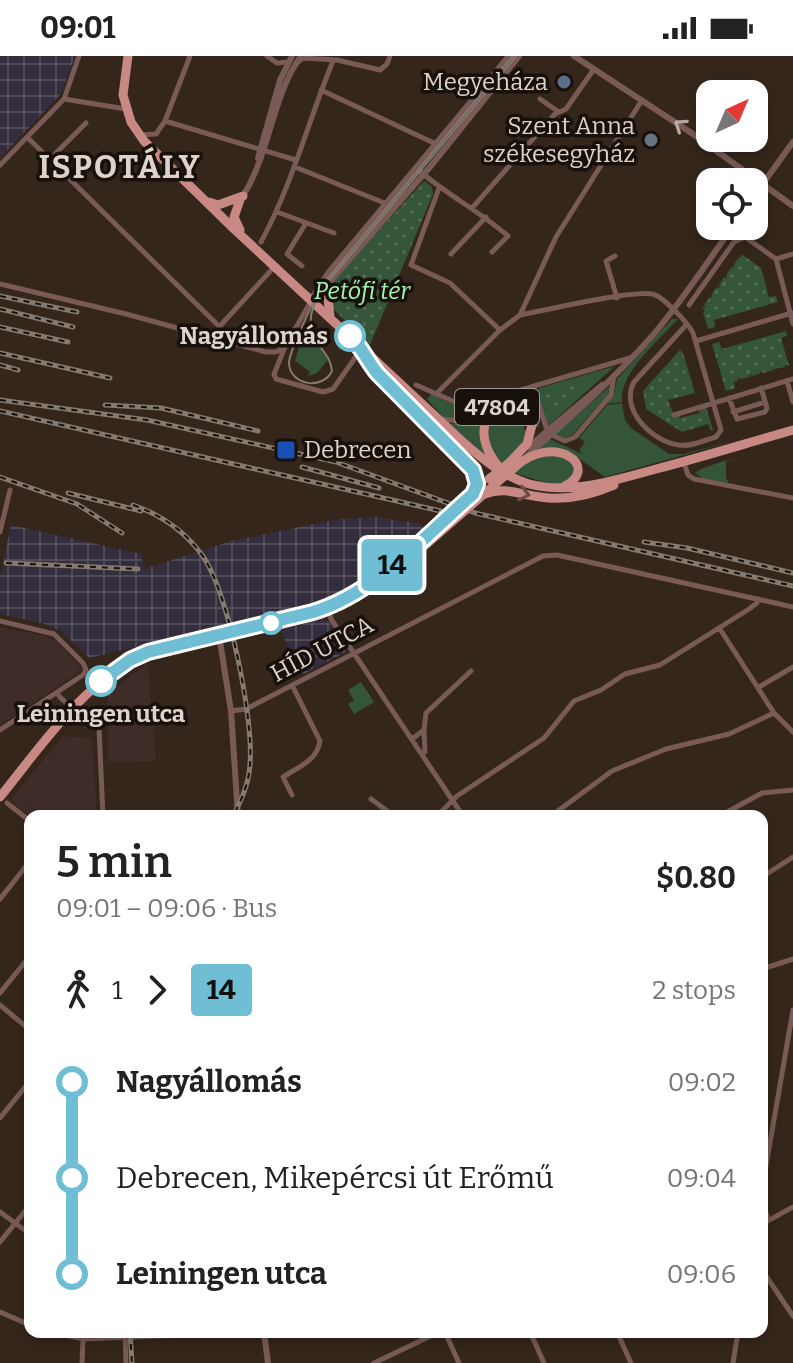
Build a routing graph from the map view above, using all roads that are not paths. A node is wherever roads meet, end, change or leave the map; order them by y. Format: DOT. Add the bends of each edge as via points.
graph roads {
  1 [pos="79,56"];
  2 [pos="131,56"];
  3 [pos="190,56"];
  4 [pos="267,56"];
  5 [pos="301,56"];
  6 [pos="390,56"];
  7 [pos="509,56"];
  8 [pos="574,56"];
  9 [pos="316,58"];
  10 [pos="516,58"];
  11 [pos="586,59"];
  12 [pos="292,60"];
  13 [pos="333,61"];
  14 [pos="594,69"];
  15 [pos="321,90"];
  16 [pos="64,99"];
  17 [pos="540,99"];
  18 [pos="642,100"];
  19 [pos="126,109"];
  20 [pos="557,113"];
  21 [pos="165,121"];
  22 [pos="86,123"];
  23 [pos="139,135"];
  24 [pos="27,137"];
  25 [pos="793,142"];
  26 [pos="436,145"];
  27 [pos="262,150"];
  28 [pos="50,159"];
  29 [pos="296,163"];
  30 [pos="0,165"];
  31 [pos="741,168"];
  32 [pos="420,171"];
  33 [pos="768,176"];
  34 [pos="768,187"];
  35 [pos="439,188"];
  36 [pos="203,198"];
  37 [pos="242,198"];
  38 [pos="793,206"];
  39 [pos="390,207"];
  40 [pos="472,208"];
  41 [pos="277,212"];
  42 [pos="486,217"];
  43 [pos="223,218"];
  44 [pos="306,223"];
  45 [pos="334,233"];
  46 [pos="723,240"];
  47 [pos="261,242"];
  48 [pos="249,243"];
  49 [pos="492,252"];
  50 [pos="451,254"];
  51 [pos="793,254"];
  52 [pos="615,256"];
  53 [pos="776,259"];
  54 [pos="275,266"];
  55 [pos="302,266"];
  56 [pos="0,284"];
  57 [pos="327,289"];
  58 [pos="309,297"];
  59 [pos="617,298"];
  60 [pos="689,305"];
  61 [pos="674,310"];
  62 [pos="792,313"];
  63 [pos="520,315"];
  64 [pos="330,317"];
  65 [pos="687,324"];
  66 [pos="793,324"];
  67 [pos="219,327"];
  68 [pos="500,330"];
  69 [pos="696,341"];
  70 [pos="237,344"];
  71 [pos="285,347"];
  72 [pos="363,347"];
  73 [pos="631,358"];
  74 [pos="613,376"];
  75 [pos="790,380"];
  76 [pos="416,385"];
  77 [pos="533,387"];
  78 [pos="761,388"];
  79 [pos="436,394"];
  80 [pos="792,397"];
  81 [pos="729,398"];
  82 [pos="714,403"];
  83 [pos="471,409"];
  84 [pos="674,415"];
  85 [pos="437,417"];
  86 [pos="546,427"];
  87 [pos="793,430"];
  88 [pos="554,436"];
  89 [pos="516,461"];
  90 [pos="683,462"];
  91 [pos="507,475"];
  92 [pos="631,476"];
  93 [pos="558,488"];
  94 [pos="10,490"];
  95 [pos="473,494"];
  96 [pos="485,494"];
  97 [pos="793,498"];
  98 [pos="0,528"];
  99 [pos="412,552"];
  100 [pos="755,598"];
  101 [pos="793,607"];
  102 [pos="328,608"];
  103 [pos="0,621"];
  104 [pos="720,629"];
  105 [pos="219,635"];
  106 [pos="354,652"];
  107 [pos="793,667"];
  108 [pos="471,671"];
  109 [pos="292,685"];
  110 [pos="759,687"];
  111 [pos="57,693"];
  112 [pos="74,708"];
  113 [pos="231,711"];
  114 [pos="774,713"];
  115 [pos="0,730"];
  116 [pos="424,730"];
  117 [pos="793,732"];
  118 [pos="412,739"];
  119 [pos="425,752"];
  120 [pos="793,790"];
  121 [pos="292,795"];
  122 [pos="371,799"];
  123 [pos="452,799"];
  124 [pos="4,800"];
  125 [pos="103,810"];
  126 [pos="238,810"];
  127 [pos="386,810"];
  128 [pos="442,810"];
  129 [pos="459,810"];
  130 [pos="559,810"];
  131 [pos="731,810"];
  132 [pos="24,816"];
  133 [pos="793,857"];
  134 [pos="24,869"];
  135 [pos="768,873"];
  136 [pos="0,899"];
  137 [pos="793,959"];
  138 [pos="24,963"];
  139 [pos="768,967"];
  140 [pos="0,993"];
  141 [pos="0,1005"];
  142 [pos="793,1010"];
  143 [pos="24,1025"];
  144 [pos="24,1088"];
  145 [pos="0,1118"];
  146 [pos="768,1138"];
  147 [pos="793,1207"];
  148 [pos="0,1212"];
  149 [pos="768,1212"];
  150 [pos="24,1213"];
  151 [pos="777,1215"];
  152 [pos="768,1221"];
  153 [pos="15,1224"];
  154 [pos="24,1230"];
  155 [pos="0,1242"];
  156 [pos="768,1279"];
  157 [pos="0,1312"];
  158 [pos="793,1316"];
  159 [pos="24,1322"];
  160 [pos="78,1338"];
  161 [pos="94,1338"];
  162 [pos="126,1338"];
  163 [pos="265,1338"];
  164 [pos="429,1338"];
  165 [pos="445,1338"];
  166 [pos="533,1338"];
  167 [pos="620,1338"];
  168 [pos="737,1338"];
  169 [pos="83,1339"];
  170 [pos="82,1363"];
  171 [pos="126,1363"];
  172 [pos="268,1363"];
  173 [pos="374,1363"];
  174 [pos="459,1363"];
  175 [pos="544,1363"];
  176 [pos="631,1363"];
  177 [pos="733,1363"];
  1 -- 16 [label="street"];
  2 -- 19 [label="main road"];
  3 -- 21 [label="street"];
  4 -- 12 [label="street" via="277,63"];
  5 -- 12 [label="street"];
  6 -- 13 [label="street" via="380,70"];
  7 -- 26 [label="street"];
  8 -- 11 [label="street"];
  9 -- 12 [label="street"];
  9 -- 13 [label="street"];
  10 -- 32 [label="street"];
  11 -- 14 [label="street"];
  12 -- 27 [label="street"];
  13 -- 15 [label="street"];
  14 -- 18 [label="street"];
  14 -- 20 [label="street" via="566,109"];
  15 -- 26 [label="street"];
  15 -- 29 [label="street"];
  16 -- 19 [label="street"];
  16 -- 24 [label="street"];
  17 -- 20 [label="street"];
  31 -- 18 [label="street, one-way"];
  18 -- 63 [label="street" via="556,237"];
  19 -- 23 [label="main road"];
  20 -- 40 [label="street"];
  21 -- 23 [label="street" via="156,134"];
  21 -- 27 [label="street"];
  22 -- 28 [label="street"];
  23 -- 36 [label="main road"];
  24 -- 28 [label="street"];
  24 -- 30 [label="street"];
  25 -- 33 [label="street"];
  26 -- 32 [label="street"];
  27 -- 29 [label="street"];
  27 -- 37 [label="street"];
  28 -- 67 [label="street"];
  29 -- 39 [label="street"];
  29 -- 41 [label="street"];
  32 -- 35 [label="street"];
  32 -- 39 [label="street"];
  34 -- 38 [label="street"];
  35 -- 40 [label="street"];
  35 -- 68 [label="street" via="411,265 450,283"];
  36 -- 37 [label="main road" via="218,205"];
  36 -- 43 [label="main road"];
  37 -- 43 [label="street"];
  37 -- 48 [label="main road" via="234,217"];
  39 -- 57 [label="street"];
  39 -- 58 [label="street"];
  40 -- 42 [label="street"];
  41 -- 44 [label="street"];
  41 -- 47 [label="street"];
  42 -- 49 [label="street" via="508,236"];
  42 -- 50 [label="street"];
  43 -- 48 [label="main road"];
  44 -- 45 [label="street"];
  44 -- 55 [label="street" via="287,254"];
  46 -- 61 [label="street"];
  48 -- 54 [label="main road"];
  51 -- 53 [label="street"];
  52 -- 59 [label="street" via="606,261"];
  53 -- 60 [label="street" via="751,239 739,238"];
  53 -- 62 [label="street"];
  54 -- 58 [label="main road"];
  54 -- 67 [label="street"];
  56 -- 70 [label="street"];
  57 -- 58 [label="street"];
  57 -- 64 [label="main road"];
  58 -- 64 [label="main road"];
  58 -- 71 [label="street"];
  59 -- 61 [label="street" via="652,294"];
  59 -- 63 [label="street"];
  61 -- 65 [label="street"];
  61 -- 73 [label="street"];
  62 -- 66 [label="street"];
  62 -- 69 [label="street"];
  63 -- 68 [label="street"];
  64 -- 72 [label="main road"];
  65 -- 69 [label="street"];
  65 -- 82 [label="street" via="632,386 634,415 667,441 687,445 720,434"];
  67 -- 70 [label="street"];
  68 -- 79 [label="street"];
  69 -- 82 [label="street"];
  70 -- 71 [label="street" via="271,353"];
  71 -- 72 [label="street" via="276,379 323,392 333,389"];
  72 -- 85 [label="main road"];
  72 -- 95 [label="main road" via="378,374 474,472"];
  73 -- 74 [label="street"];
  73 -- 77 [label="street"];
  74 -- 88 [label="street" via="611,395 577,435 565,441"];
  74 -- 89 [label="street"];
  75 -- 78 [label="street"];
  75 -- 80 [label="street"];
  76 -- 79 [label="street"];
  77 -- 83 [label="street"];
  77 -- 86 [label="street"];
  78 -- 81 [label="street"];
  78 -- 81 [label="street" via="764,412 738,419"];
  79 -- 83 [label="street"];
  81 -- 82 [label="street"];
  82 -- 84 [label="street"];
  83 -- 85 [label="street" via="457,421"];
  85 -- 91 [label="main road"];
  87 -- 90 [label="main road"];
  89 -- 91 [label="main road, 47804" via="530,439 531,420 517,406 498,407 487,418 484,436 491,457"];
  89 -- 93 [label="main road" via="546,451 570,456 576,476"];
  89 -- 95 [label="main road, bridge"];
  89 -- 96 [label="main road, bridge"];
  90 -- 92 [label="main road"];
  90 -- 97 [label="street" via="694,479"];
  91 -- 93 [label="main road"];
  92 -- 93 [label="main road"];
  96 -- 92 [label="main road, one-way" via="502,489 563,498 596,492"];
  94 -- 98 [label="street"];
  95 -- 99 [label="main road, bridge"];
  96 -- 99 [label="main road, bridge"];
  99 -- 102 [label="main road"];
  100 -- 101 [label="street"];
  100 -- 104 [label="street" via="749,609"];
  100 -- 106 [label="street, HÍD UTCA" via="543,556"];
  102 -- 105 [label="main road"];
  102 -- 106 [label="street"];
  103 -- 111 [label="street" via="54,634 83,663 83,675"];
  104 -- 110 [label="street"];
  104 -- 123 [label="street" via="660,665 625,674 580,697 544,738"];
  105 -- 112 [label="main road" via="130,660"];
  105 -- 113 [label="street"];
  106 -- 109 [label="street, HÍD UTCA"];
  106 -- 118 [label="street"];
  107 -- 110 [label="street"];
  108 -- 116 [label="street" via="426,713"];
  109 -- 113 [label="street, HÍD UTCA" via="246,709"];
  109 -- 121 [label="street" via="320,741 311,761 283,777"];
  110 -- 114 [label="street"];
  111 -- 112 [label="street"];
  111 -- 115 [label="street"];
  112 -- 124 [label="main road"];
  112 -- 125 [label="street" via="99,728"];
  113 -- 126 [label="street"];
  114 -- 117 [label="street"];
  114 -- 130 [label="street" via="729,734 666,749 612,771"];
  116 -- 118 [label="street"];
  116 -- 119 [label="street"];
  118 -- 123 [label="street"];
  120 -- 131 [label="street" via="762,793"];
  122 -- 127 [label="street"];
  123 -- 128 [label="street"];
  123 -- 129 [label="street"];
  124 -- 132 [label="street"];
  133 -- 135 [label="street"];
  134 -- 136 [label="street"];
  137 -- 139 [label="street"];
  138 -- 140 [label="street"];
  141 -- 143 [label="street"];
  142 -- 146 [label="street"];
  144 -- 145 [label="street"];
  147 -- 151 [label="street"];
  148 -- 153 [label="street"];
  149 -- 151 [label="street"];
  150 -- 153 [label="street"];
  151 -- 152 [label="street"];
  153 -- 154 [label="street"];
  153 -- 155 [label="street"];
  156 -- 158 [label="street"];
  157 -- 159 [label="street"];
  160 -- 169 [label="street"];
  161 -- 169 [label="street"];
  162 -- 171 [label="street"];
  163 -- 172 [label="street"];
  164 -- 173 [label="street"];
  165 -- 174 [label="street"];
  166 -- 175 [label="street"];
  167 -- 176 [label="street"];
  168 -- 177 [label="street"];
  169 -- 170 [label="street"];
}
